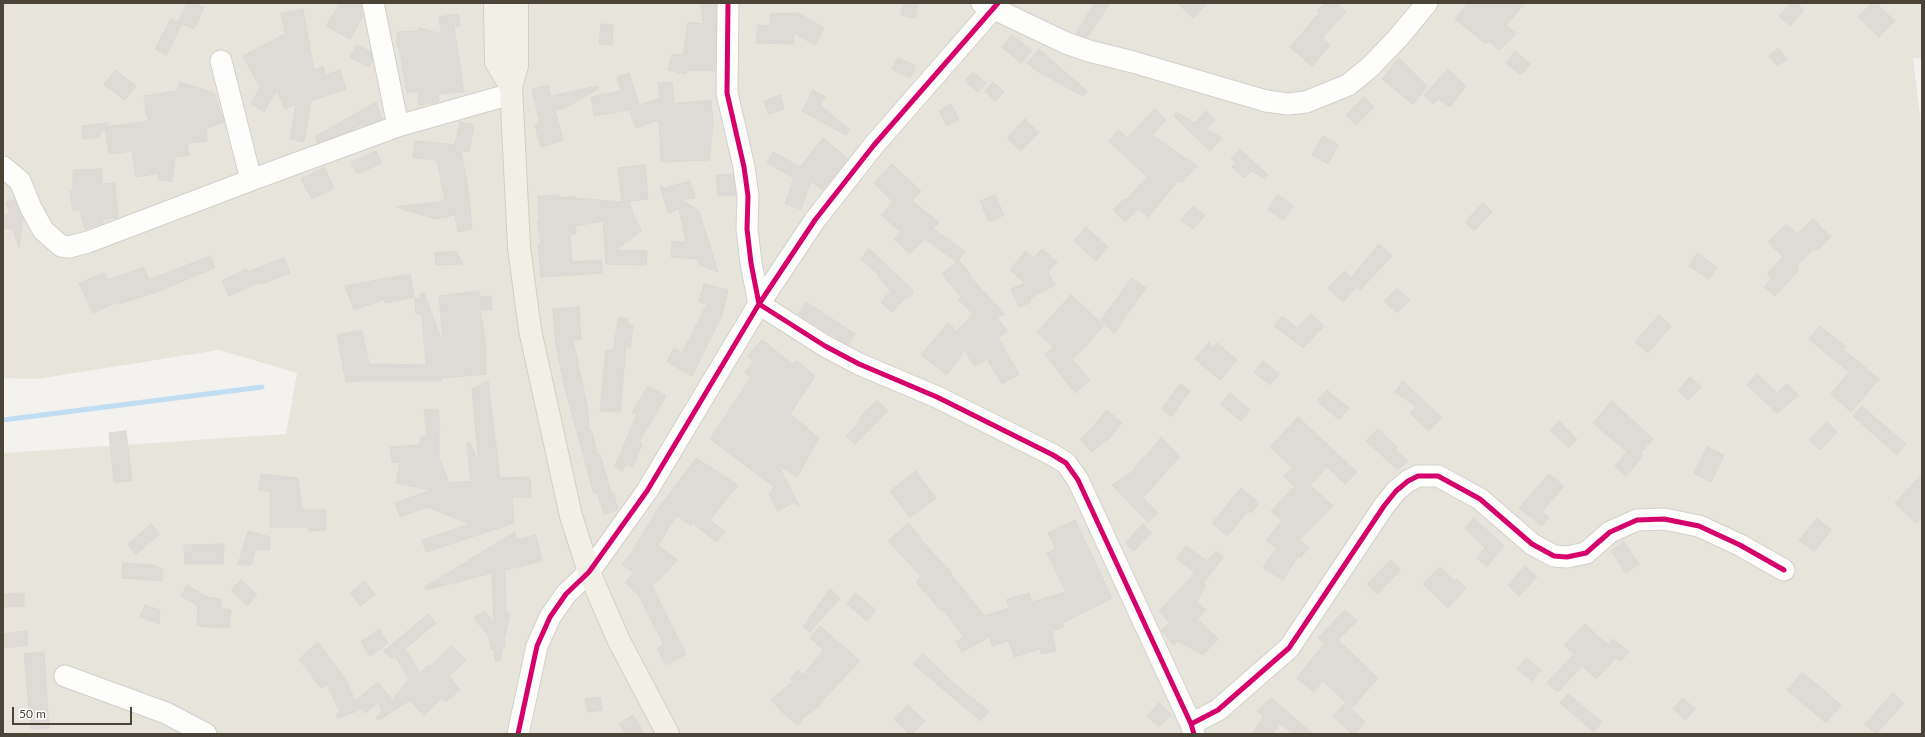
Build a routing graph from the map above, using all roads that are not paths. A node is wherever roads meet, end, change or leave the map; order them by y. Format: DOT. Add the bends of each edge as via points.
graph roads {
  1 [pos="373,3"];
  2 [pos="495,3"];
  3 [pos="517,3"];
  4 [pos="728,3"];
  5 [pos="1427,3"];
  6 [pos="991,5"];
  7 [pos="221,61"];
  8 [pos="511,91"];
  9 [pos="398,126"];
  10 [pos="3,167"];
  11 [pos="251,180"];
  12 [pos="760,304"];
  13 [pos="1784,570"];
  14 [pos="589,572"];
  15 [pos="65,676"];
  16 [pos="1193,729"];
  17 [pos="206,734"];
  18 [pos="518,734"];
  19 [pos="668,734"];
  1 -- 9 [label="street"];
  2 -- 8 [label="main road" via="496,62"];
  3 -- 8 [label="main road" via="517,66"];
  4 -- 12 [label="street" via="727,93 744,167 748,196 749,243"];
  5 -- 6 [label="street" via="1397,39 1348,85 1306,102 1288,104 1266,101 1089,51 1066,43"];
  6 -- 12 [label="street" via="815,220"];
  7 -- 11 [label="street"];
  8 -- 9 [label="street"];
  8 -- 14 [label="main road" via="519,247 530,330 571,516"];
  9 -- 11 [label="street"];
  10 -- 11 [label="street" via="20,181 44,230 61,246 70,247"];
  12 -- 14 [label="street" via="647,491"];
  12 -- 16 [label="street" via="825,346 859,364 937,397 1053,454 1066,463 1078,480"];
  13 -- 16 [label="street" via="1699,526 1664,519 1637,520 1610,532 1586,553 1571,557 1554,556 1532,544 1469,492 1438,476 1418,476 1396,491 1384,506 1289,648"];
  14 -- 18 [label="street" via="566,594 550,617 537,646"];
  14 -- 19 [label="main road" via="619,641"];
  15 -- 17 [label="street" via="166,713"];
}
